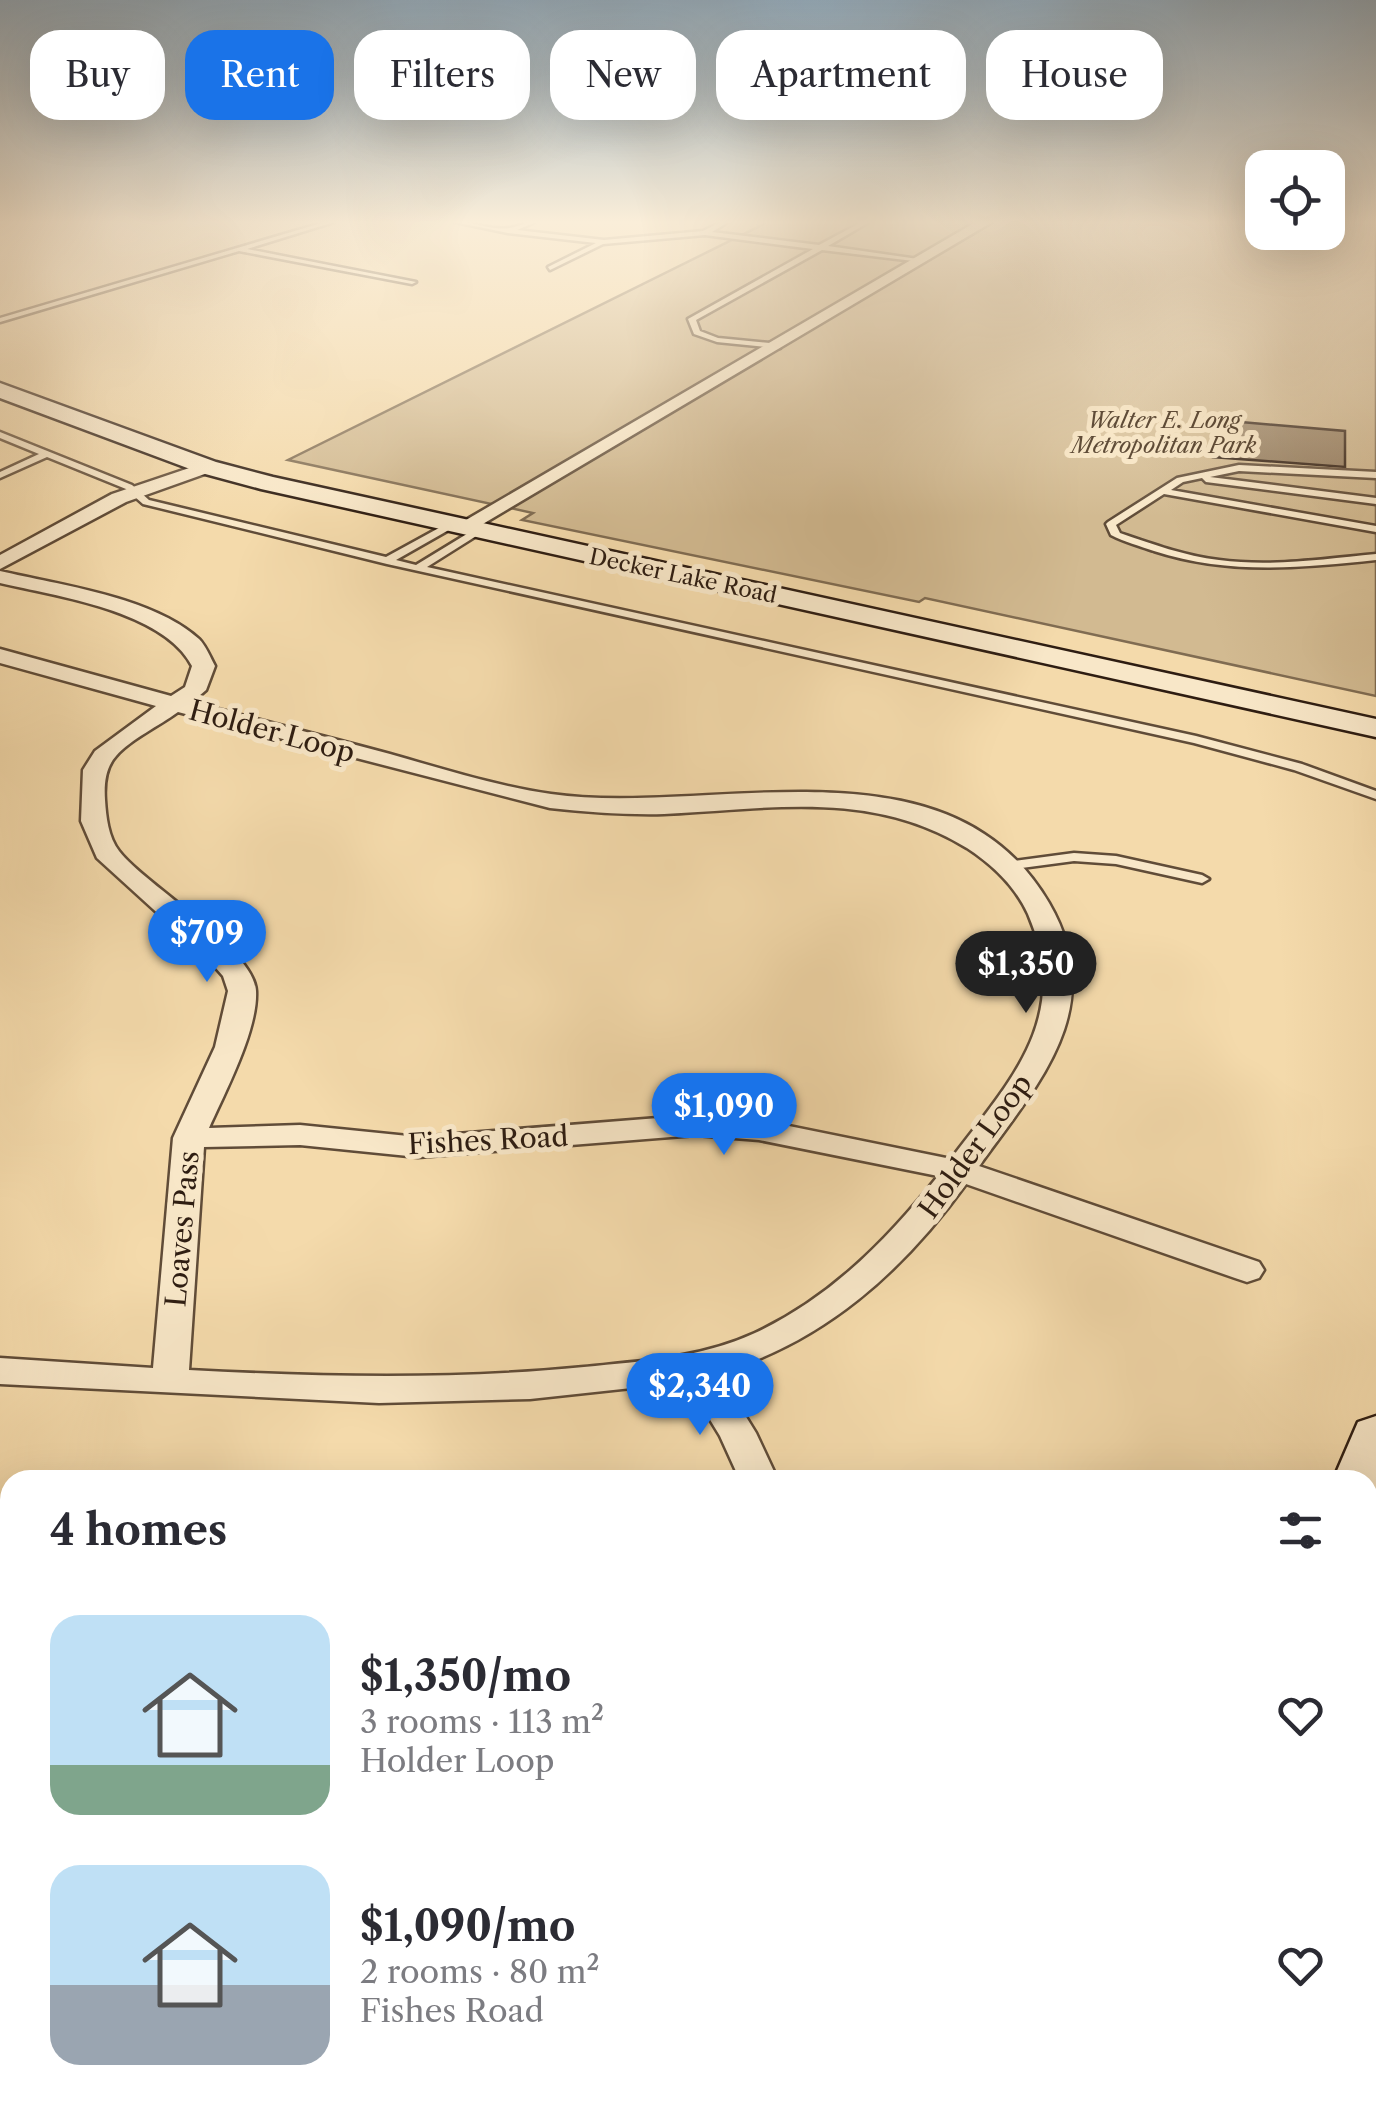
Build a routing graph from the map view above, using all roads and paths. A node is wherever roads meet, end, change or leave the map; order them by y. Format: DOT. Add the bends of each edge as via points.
graph roads {
  1 [pos="692,321"];
  2 [pos="820,321"];
  3 [pos="777,346"];
  4 [pos="0,390"];
  5 [pos="0,436"];
  6 [pos="47,454"];
  7 [pos="207,466"];
  8 [pos="0,475"];
  9 [pos="1376,475"];
  10 [pos="1192,477"];
  11 [pos="1162,491"];
  12 [pos="136,493"];
  13 [pos="1376,502"];
  14 [pos="464,528"];
  15 [pos="1376,530"];
  16 [pos="1376,557"];
  17 [pos="387,560"];
  18 [pos="0,564"];
  19 [pos="418,568"];
  20 [pos="0,577"];
  21 [pos="0,656"];
  22 [pos="173,705"];
  23 [pos="1376,728"];
  24 [pos="1376,796"];
  25 [pos="1007,866"];
  26 [pos="1202,879"];
  27 [pos="189,1138"];
  28 [pos="957,1170"];
  29 [pos="1247,1270"];
  30 [pos="696,1367"];
  31 [pos="0,1371"];
  32 [pos="170,1382"];
  33 [pos="1376,1434"];
  34 [pos="754,1470"];
  35 [pos="1363,1470"];
  1 -- 3 [label="lane" via="697,332 718,340"];
  2 -- 3 [label="street"];
  3 -- 14 [label="street"];
  4 -- 7 [label="main road, Decker Lake Road"];
  5 -- 6 [label="lane"];
  6 -- 8 [label="lane"];
  6 -- 12 [label="lane"];
  7 -- 12 [label="street"];
  7 -- 14 [label="main road, Decker Lake Road"];
  9 -- 10 [label="lane" via="1239,468"];
  10 -- 11 [label="lane"];
  10 -- 13 [label="lane"];
  11 -- 15 [label="lane"];
  11 -- 16 [label="lane" via="1111,524 1116,535 1236,565"];
  12 -- 17 [label="lane" via="146,502"];
  12 -- 18 [label="street"];
  14 -- 17 [label="lane"];
  14 -- 19 [label="lane"];
  14 -- 23 [label="main road, Decker Lake Road"];
  17 -- 19 [label="lane"];
  19 -- 24 [label="lane" via="1196,740 1298,766"];
  20 -- 22 [label="street, Loaves Pass" via="159,620 179,632 200,651 205,677"];
  21 -- 22 [label="street, Holder Loop"];
  22 -- 25 [label="street, Holder Loop" via="554,802 634,806 814,798 882,805 942,822"];
  22 -- 27 [label="street, Loaves Pass" via="108,751 92,789 106,853 237,974 242,991 230,1047"];
  25 -- 26 [label="lane" via="1102,859"];
  25 -- 28 [label="street, Holder Loop" via="1036,902 1053,942 1060,988 1055,1025 1045,1049"];
  27 -- 28 [label="street, Fishes Road" via="300,1135 418,1147 696,1125 758,1130"];
  27 -- 32 [label="street, Loaves Pass"];
  28 -- 29 [label="street, Fishes Road"];
  28 -- 30 [label="street, Holder Loop" via="916,1226 830,1306 785,1333"];
  30 -- 32 [label="street, Holder Loop" via="544,1386"];
  30 -- 34 [label="street"];
  31 -- 32 [label="street, Holder Loop"];
  33 -- 35 [label="main road"];
}
